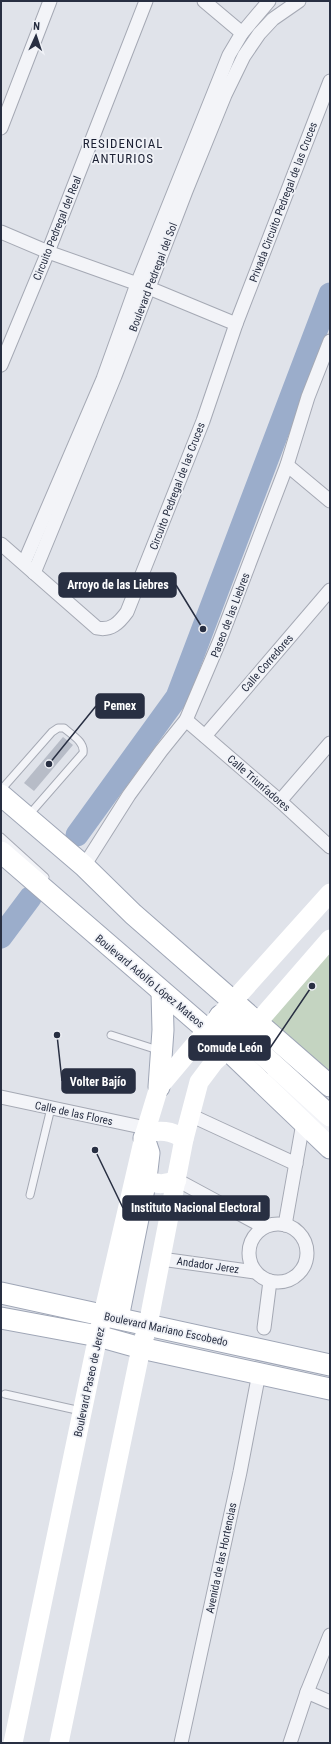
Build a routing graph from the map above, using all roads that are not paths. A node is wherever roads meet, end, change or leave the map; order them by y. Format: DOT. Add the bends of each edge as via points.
graph roads {
  1 [pos="50,1"];
  2 [pos="146,1"];
  3 [pos="204,1"];
  4 [pos="269,1"];
  5 [pos="299,1"];
  6 [pos="242,33"];
  7 [pos="330,81"];
  8 [pos="1,128"];
  9 [pos="1,232"];
  10 [pos="48,252"];
  11 [pos="143,286"];
  12 [pos="236,324"];
  13 [pos="329,345"];
  14 [pos="1,365"];
  15 [pos="287,465"];
  16 [pos="330,501"];
  17 [pos="1,544"];
  18 [pos="24,563"];
  19 [pos="34,573"];
  20 [pos="330,590"];
  21 [pos="186,720"];
  22 [pos="205,736"];
  23 [pos="330,743"];
  24 [pos="1,790"];
  25 [pos="1,796"];
  26 [pos="280,800"];
  27 [pos="27,818"];
  28 [pos="1,837"];
  29 [pos="330,847"];
  30 [pos="8,859"];
  31 [pos="84,866"];
  32 [pos="48,880"];
  33 [pos="330,893"];
  34 [pos="330,939"];
  35 [pos="170,993"];
  36 [pos="218,1020"];
  37 [pos="257,1023"];
  38 [pos="111,1035"];
  39 [pos="235,1044"];
  40 [pos="162,1051"];
  41 [pos="263,1070"];
  42 [pos="330,1086"];
  43 [pos="159,1087"];
  44 [pos="1,1097"];
  45 [pos="51,1108"];
  46 [pos="190,1115"];
  47 [pos="330,1116"];
  48 [pos="303,1124"];
  49 [pos="330,1131"];
  50 [pos="145,1133"];
  51 [pos="184,1139"];
  52 [pos="330,1148"];
  53 [pos="296,1164"];
  54 [pos="146,1179"];
  55 [pos="177,1180"];
  56 [pos="30,1195"];
  57 [pos="286,1225"];
  58 [pos="264,1227"];
  59 [pos="161,1259"];
  60 [pos="256,1272"];
  61 [pos="270,1281"];
  62 [pos="1,1293"];
  63 [pos="111,1317"];
  64 [pos="1,1318"];
  65 [pos="148,1325"];
  66 [pos="264,1328"];
  67 [pos="98,1336"];
  68 [pos="141,1348"];
  69 [pos="330,1365"];
  70 [pos="259,1373"];
  71 [pos="330,1389"];
  72 [pos="5,1394"];
  73 [pos="82,1411"];
  74 [pos="330,1635"];
  75 [pos="308,1692"];
  76 [pos="330,1702"];
  77 [pos="13,1743"];
  78 [pos="60,1743"];
  79 [pos="181,1743"];
  80 [pos="290,1743"];
  1 -- 8 [label="street"];
  2 -- 10 [label="street, Circuito Pedregal del Real"];
  3 -- 6 [label="street"];
  4 -- 6 [label="street, Boulevard Pedregal del Sol"];
  5 -- 11 [label="street, Boulevard Pedregal del Sol" via="273,19 244,56"];
  6 -- 11 [label="street, Boulevard Pedregal del Sol" via="229,55"];
  7 -- 12 [label="street, Privada Circuito Pedregal de las Cruces"];
  9 -- 10 [label="street"];
  10 -- 11 [label="street"];
  10 -- 14 [label="street, Circuito Pedregal del Real"];
  11 -- 12 [label="street"];
  11 -- 18 [label="street, Boulevard Pedregal del Sol"];
  11 -- 19 [label="street, Boulevard Pedregal del Sol"];
  12 -- 19 [label="street, Circuito Pedregal de las Cruces" via="203,421 127,612 115,626 97,628"];
  13 -- 15 [label="street, Paseo de las Liebres" via="308,397"];
  15 -- 16 [label="street"];
  15 -- 21 [label="street, Paseo de las Liebres" via="220,640"];
  17 -- 18 [label="street"];
  18 -- 19 [label="street"];
  20 -- 22 [label="street, Calle Corredores"];
  21 -- 22 [label="street, Calle Triunfadores"];
  21 -- 31 [label="street, Paseo de las Liebres" via="129,794"];
  22 -- 26 [label="street, Calle Triunfadores"];
  23 -- 26 [label="street"];
  24 -- 27 [label="lane" via="58,728 64,728 82,744 83,753"];
  25 -- 27 [label="main road, Boulevard Adolfo López Mateos"];
  26 -- 29 [label="street, Calle Triunfadores"];
  27 -- 31 [label="main road, Boulevard Adolfo López Mateos"];
  28 -- 32 [label="lane"];
  30 -- 35 [label="main road, Boulevard Adolfo López Mateos" via="60,905"];
  31 -- 36 [label="main road, Boulevard Adolfo López Mateos" via="133,914"];
  33 -- 36 [label="main road, Boulevard Paseo de Jerez"];
  34 -- 37 [label="main road"];
  35 -- 36 [label="main road, Boulevard Adolfo López Mateos"];
  35 -- 40 [label="main road" via="164,1014"];
  36 -- 37 [label="main road, Boulevard Adolfo López Mateos"];
  36 -- 39 [label="main road, Boulevard Adolfo López Mateos"];
  36 -- 43 [label="main road, Boulevard Paseo de Jerez"];
  37 -- 39 [label="main road"];
  37 -- 42 [label="main road, Boulevard Adolfo López Mateos"];
  38 -- 40 [label="lane"];
  39 -- 46 [label="main road" via="214,1062 199,1082"];
  39 -- 47 [label="main road"];
  39 -- 48 [label="main road, Boulevard Adolfo López Mateos"];
  40 -- 43 [label="main road"];
  41 -- 49 [label="lane"];
  43 -- 50 [label="main road, Boulevard Paseo de Jerez"];
  44 -- 45 [label="street, Calle de las Flores"];
  45 -- 50 [label="street, Calle de las Flores"];
  45 -- 56 [label="lane"];
  46 -- 51 [label="main road"];
  46 -- 53 [label="street"];
  48 -- 52 [label="main road, Boulevard Adolfo López Mateos"];
  48 -- 53 [label="street"];
  50 -- 51 [label="main road" via="165,1131"];
  50 -- 54 [label="main road" via="149,1153"];
  50 -- 63 [label="main road, Boulevard Paseo de Jerez"];
  51 -- 55 [label="main road"];
  53 -- 57 [label="street"];
  54 -- 55 [label="main road" via="160,1184"];
  54 -- 63 [label="main road"];
  55 -- 58 [label="street"];
  55 -- 59 [label="main road"];
  57 -- 58 [label="street"];
  57 -- 61 [label="street" via="299,1233 306,1246 306,1261 298,1274 285,1281"];
  58 -- 60 [label="street" via="249,1247 250,1260"];
  59 -- 60 [label="street, Andador Jerez"];
  59 -- 65 [label="main road"];
  60 -- 61 [label="street"];
  61 -- 66 [label="street"];
  62 -- 63 [label="main road, Boulevard Mariano Escobedo"];
  63 -- 65 [label="main road, Boulevard Mariano Escobedo"];
  63 -- 67 [label="main road, Boulevard Paseo de Jerez"];
  64 -- 67 [label="main road, Boulevard Mariano Escobedo"];
  65 -- 68 [label="main road"];
  65 -- 69 [label="main road, Boulevard Mariano Escobedo"];
  67 -- 68 [label="main road, Boulevard Mariano Escobedo"];
  67 -- 73 [label="main road, Boulevard Paseo de Jerez"];
  68 -- 70 [label="main road, Boulevard Mariano Escobedo"];
  68 -- 78 [label="main road"];
  70 -- 71 [label="main road, Boulevard Mariano Escobedo"];
  70 -- 79 [label="street, Avenida de las Hortencias"];
  72 -- 73 [label="lane"];
  73 -- 77 [label="main road, Boulevard Paseo de Jerez"];
  74 -- 75 [label="street"];
  75 -- 76 [label="street"];
  75 -- 80 [label="street"];
}
